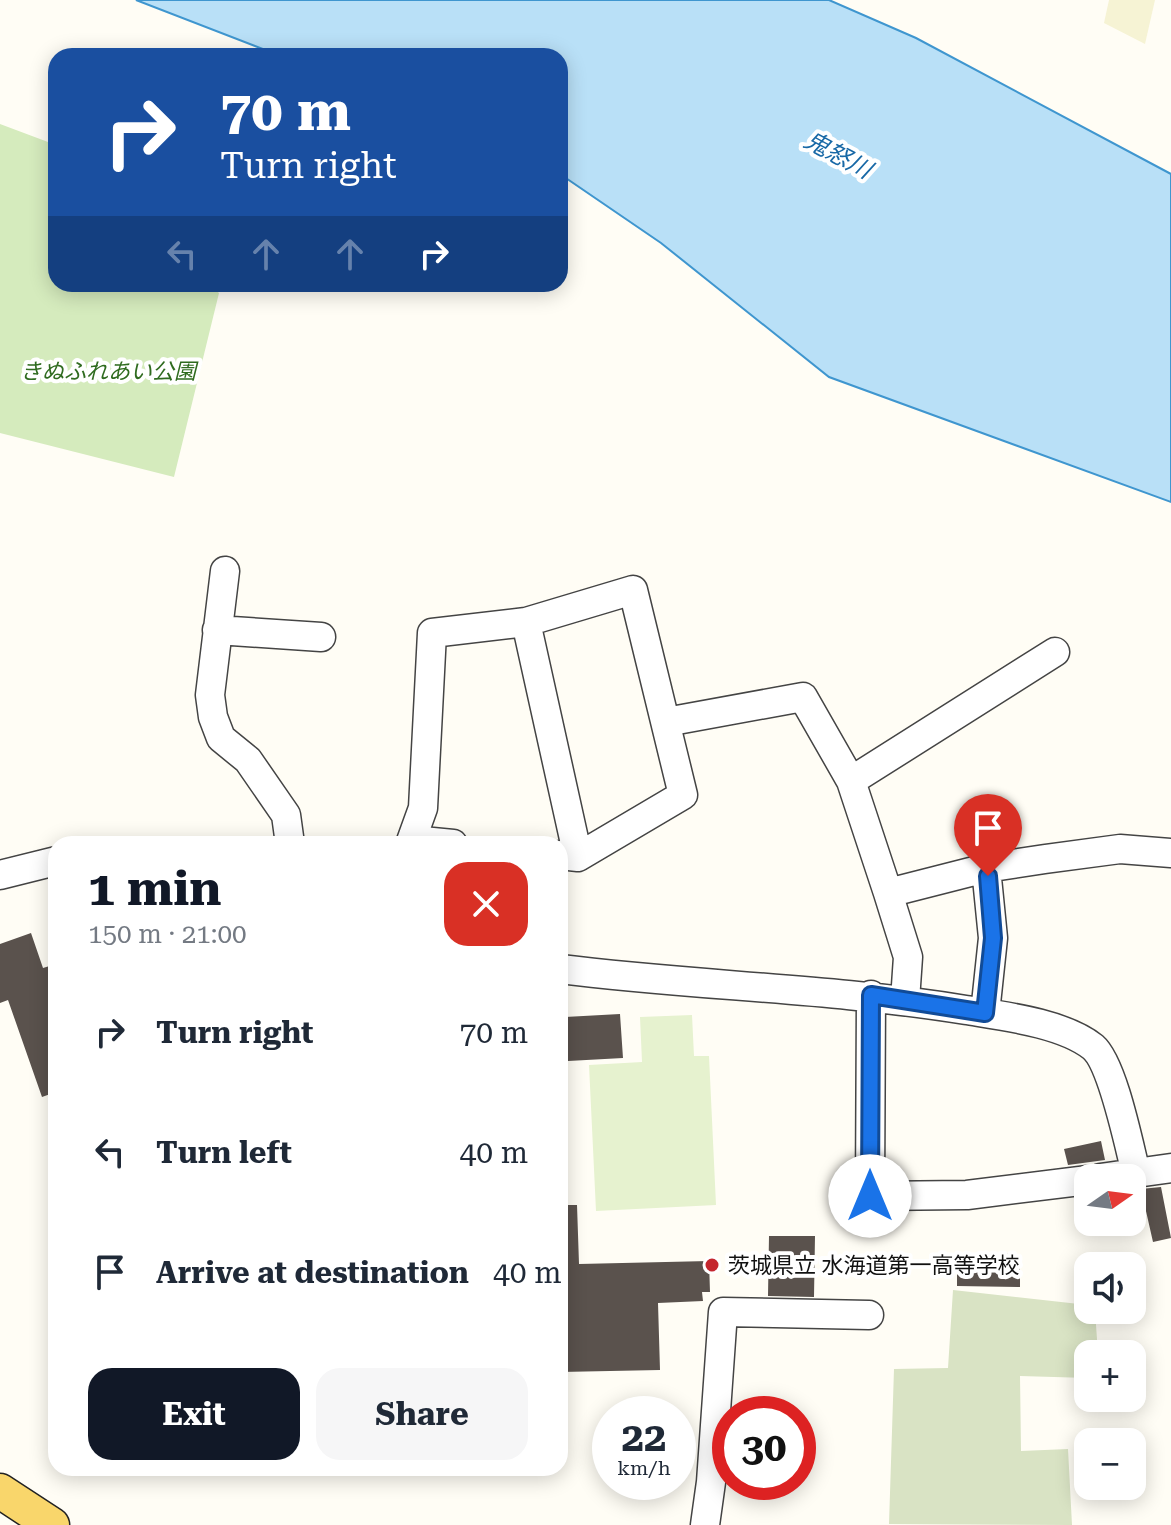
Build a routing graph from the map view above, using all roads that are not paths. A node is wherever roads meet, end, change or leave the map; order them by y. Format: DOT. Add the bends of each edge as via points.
graph roads {
  1 [pos="225,571"];
  2 [pos="526,622"];
  3 [pos="217,630"];
  4 [pos="321,637"];
  5 [pos="1055,652"];
  6 [pos="666,722"];
  7 [pos="851,781"];
  8 [pos="289,836"];
  9 [pos="413,836"];
  10 [pos="565,836"];
  11 [pos="1171,853"];
  12 [pos="569,856"];
  13 [pos="48,863"];
  14 [pos="986,868"];
  15 [pos="0,875"];
  16 [pos="888,893"];
  17 [pos="568,970"];
  18 [pos="871,995"];
  19 [pos="905,1000"];
  20 [pos="985,1013"];
  21 [pos="1134,1164"];
  22 [pos="1171,1168"];
  23 [pos="1146,1172"];
  24 [pos="1074,1182"];
  25 [pos="869,1315"];
  26 [pos="0,1491"];
  27 [pos="52,1525"];
  28 [pos="705,1525"];
  1 -- 3 [label="street"];
  2 -- 6 [label="street" via="633,590"];
  2 -- 9 [label="street" via="432,633 423,808"];
  2 -- 10 [label="street"];
  3 -- 4 [label="street"];
  3 -- 8 [label="street" via="210,695 213,717 221,738 248,760 286,815"];
  5 -- 7 [label="street"];
  6 -- 7 [label="street" via="803,697"];
  6 -- 12 [label="street" via="683,795"];
  7 -- 16 [label="street"];
  11 -- 14 [label="street" via="1120,849"];
  13 -- 15 [label="street"];
  14 -- 16 [label="street"];
  14 -- 20 [label="street" via="993,938"];
  16 -- 19 [label="street" via="908,957"];
  17 -- 18 [label="street"];
  18 -- 19 [label="street"];
  18 -- 24 [label="street" via="870,1196 967,1195"];
  19 -- 20 [label="street"];
  20 -- 21 [label="street" via="1037,1024 1096,1049"];
  22 -- 23 [label="street"];
  25 -- 28 [label="street" via="723,1312"];
  26 -- 27 [label="main road"];
}
